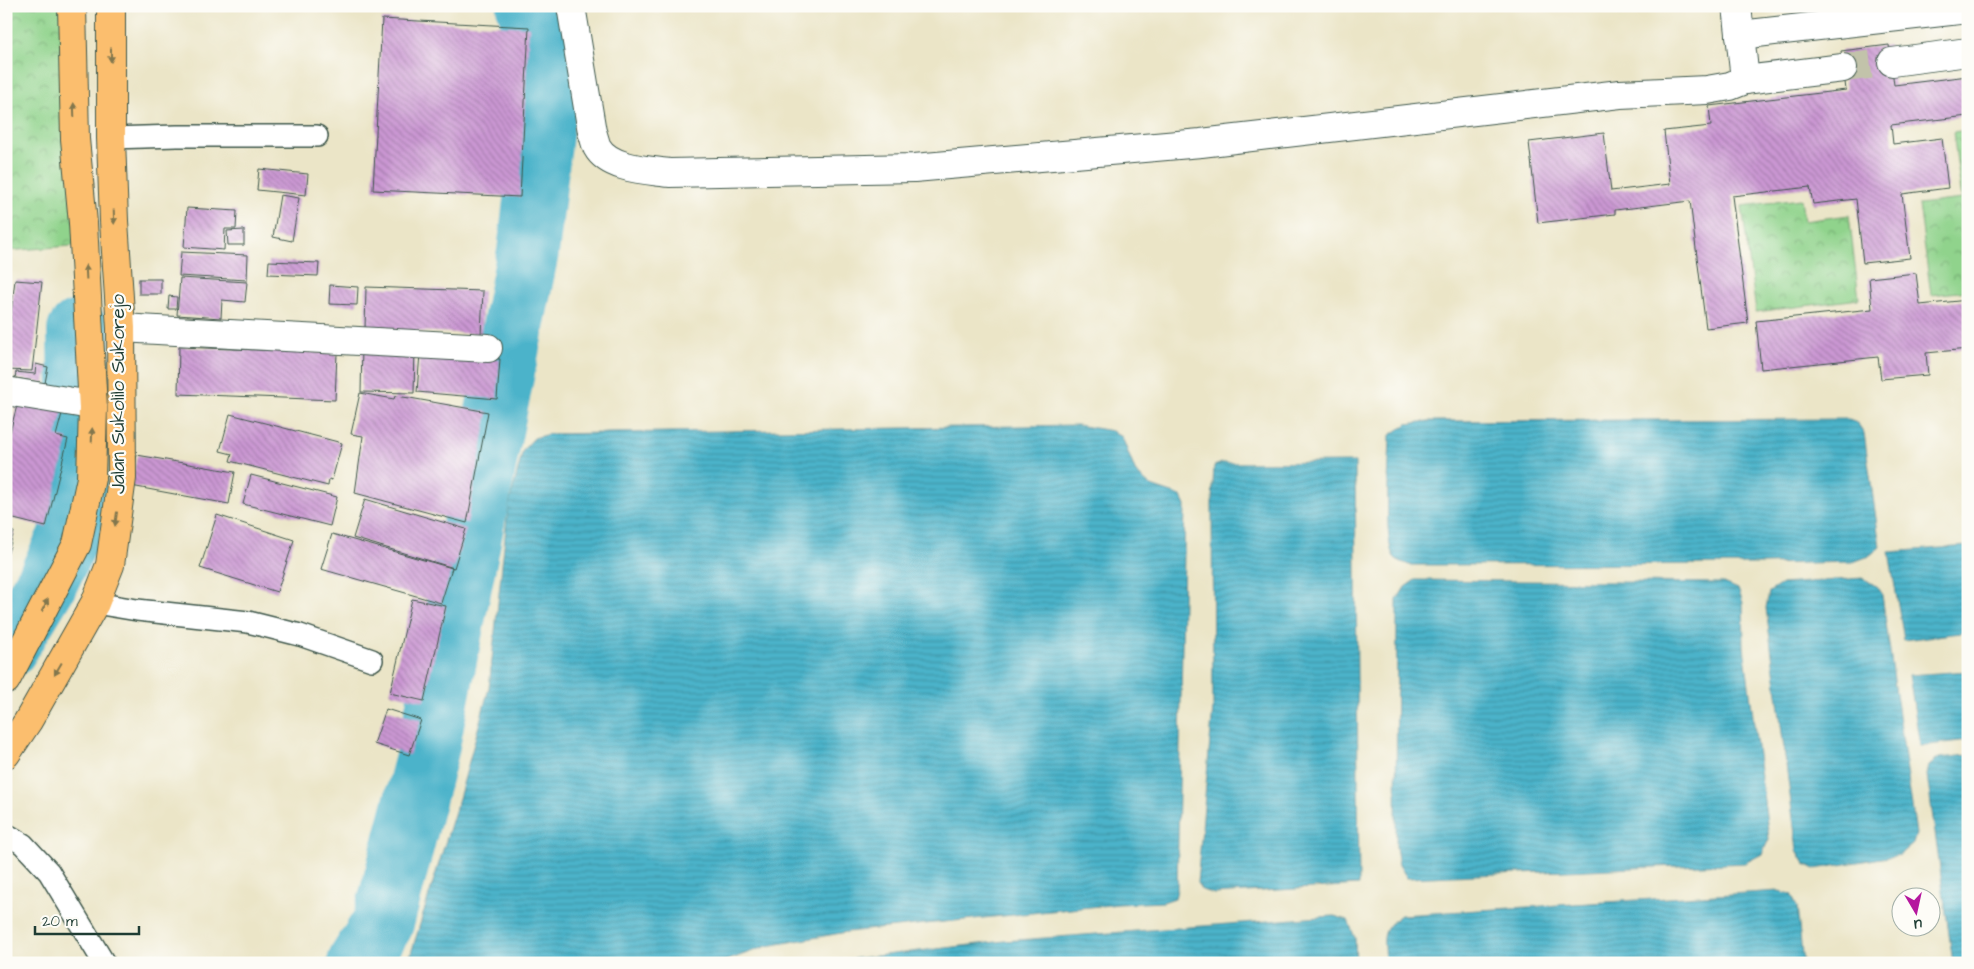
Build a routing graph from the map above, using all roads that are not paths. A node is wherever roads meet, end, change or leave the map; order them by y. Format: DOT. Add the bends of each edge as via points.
graph roads {
  1 [pos="72,6"];
  2 [pos="111,6"];
  3 [pos="571,6"];
  4 [pos="1736,6"];
  5 [pos="1968,9"];
  6 [pos="1740,35"];
  7 [pos="1968,52"];
  8 [pos="1892,62"];
  9 [pos="1843,68"];
  10 [pos="1745,80"];
  11 [pos="316,136"];
  12 [pos="111,138"];
  13 [pos="121,328"];
  14 [pos="488,348"];
  15 [pos="8,399"];
  16 [pos="80,405"];
  17 [pos="91,478"];
  18 [pos="122,478"];
  19 [pos="95,602"];
  20 [pos="372,660"];
  21 [pos="6,680"];
  22 [pos="6,754"];
  23 [pos="6,834"];
  24 [pos="104,963"];
  16 -- 1 [label="main road, Jalan Sukolilo Sukorejo, one-way" via="83,224 75,139"];
  2 -- 12 [label="main road, Jalan Sukolilo Sukorejo, one-way"];
  3 -- 10 [label="street" via="597,148 610,159 630,168 669,173 914,168 1201,143 1620,94 1708,90"];
  4 -- 6 [label="street"];
  5 -- 6 [label="street"];
  6 -- 10 [label="street"];
  7 -- 8 [label="street"];
  9 -- 10 [label="street"];
  11 -- 12 [label="lane"];
  12 -- 13 [label="main road, Jalan Sukolilo Sukorejo, one-way"];
  13 -- 14 [label="street"];
  13 -- 18 [label="main road, Jalan Sukolilo Sukorejo"];
  15 -- 16 [label="street"];
  17 -- 16 [label="main road, Jalan Sukolilo Sukorejo, one-way"];
  17 -- 18 [label="main road"];
  21 -- 17 [label="main road, Jalan Sukolilo Sukorejo, one-way" via="77,544"];
  18 -- 19 [label="main road, Jalan Sukolilo Sukorejo, one-way" via="110,565"];
  19 -- 20 [label="lane" via="136,610 248,622 300,634"];
  19 -- 22 [label="main road, Jalan Sukolilo Sukorejo, one-way"];
  23 -- 24 [label="lane" via="23,844 49,872"];
}
